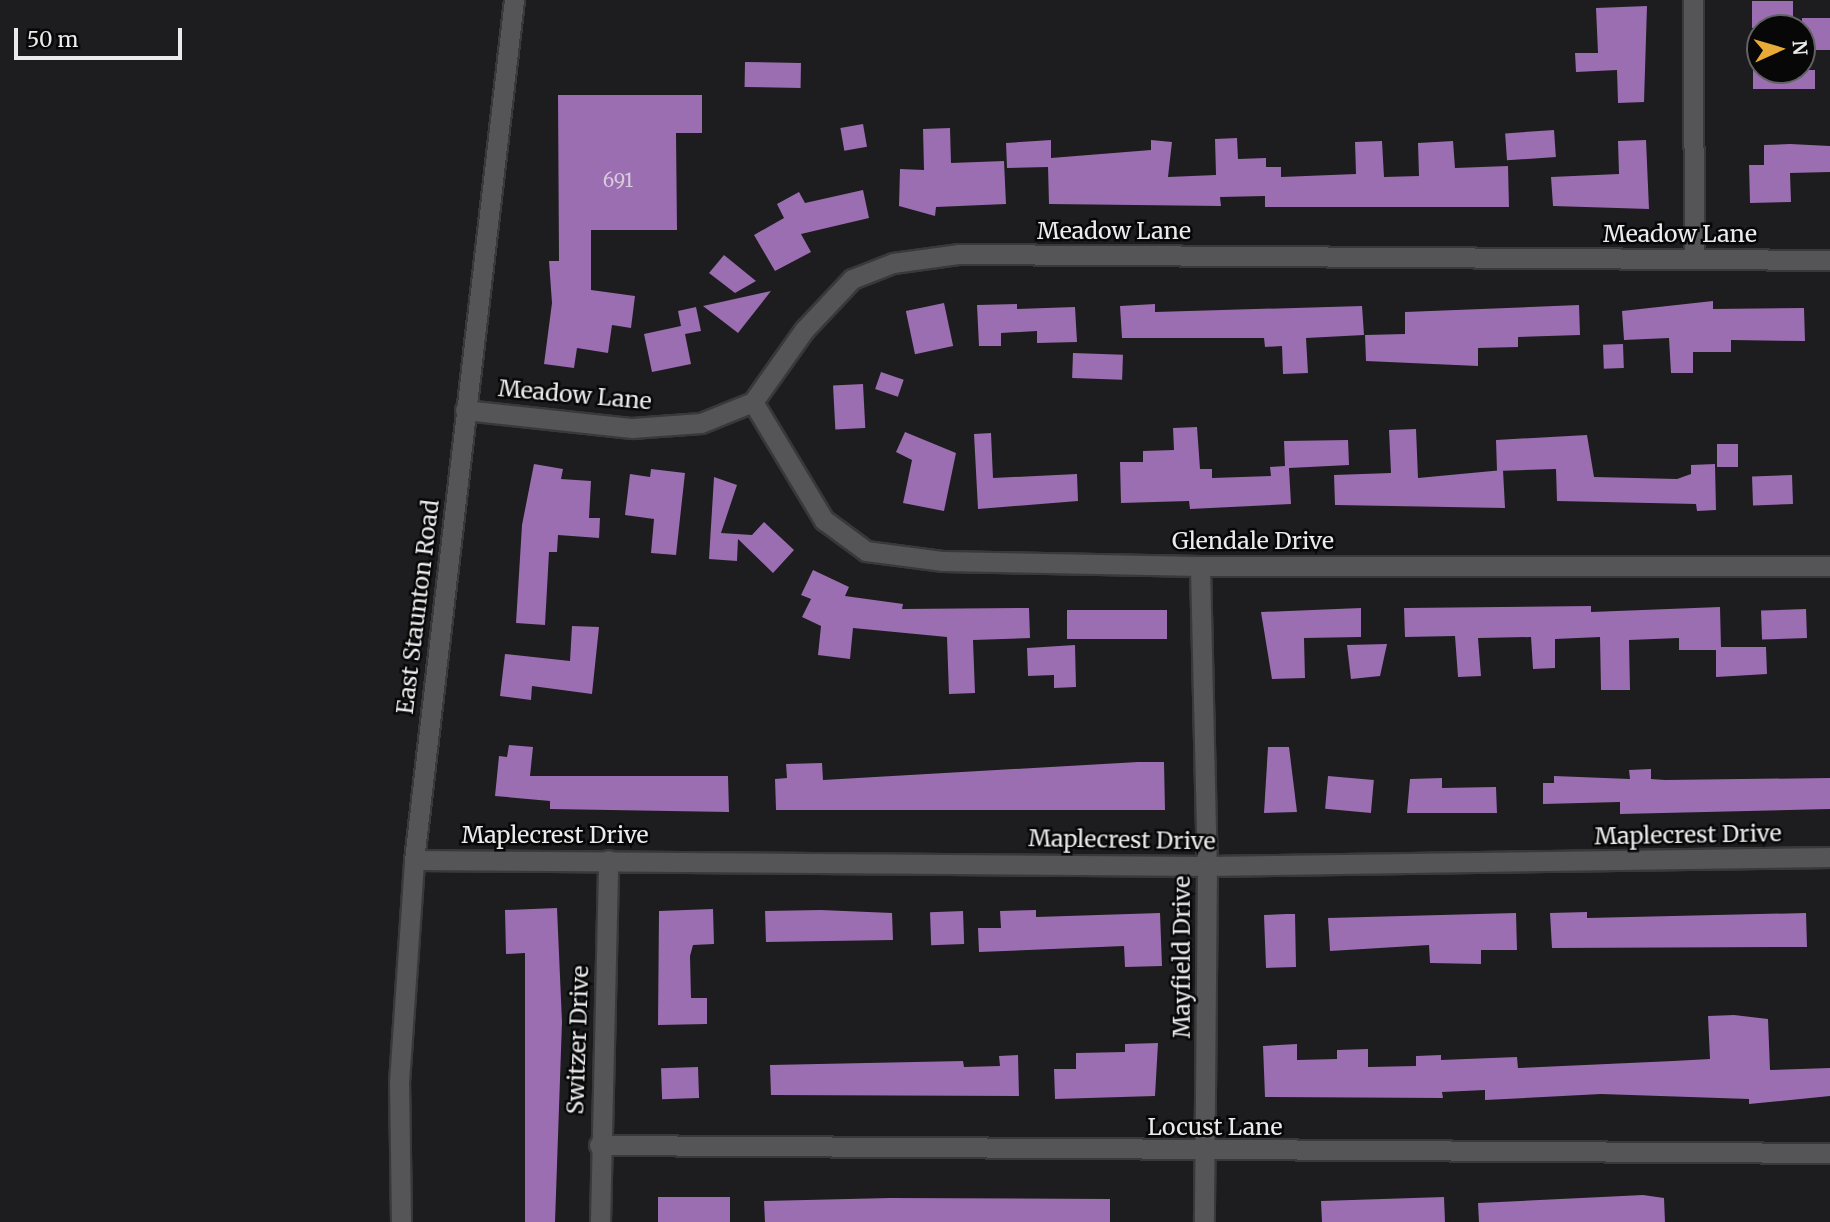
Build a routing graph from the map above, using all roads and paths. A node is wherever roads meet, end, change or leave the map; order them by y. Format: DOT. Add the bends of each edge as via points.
graph roads {
  1 [pos="514,0"];
  2 [pos="1693,0"];
  3 [pos="1694,259"];
  4 [pos="1830,260"];
  5 [pos="753,402"];
  6 [pos="466,410"];
  7 [pos="1200,566"];
  8 [pos="1830,566"];
  9 [pos="1830,857"];
  10 [pos="414,860"];
  11 [pos="608,860"];
  12 [pos="1208,866"];
  13 [pos="599,1144"];
  14 [pos="1205,1152"];
  15 [pos="1830,1153"];
  16 [pos="401,1222"];
  17 [pos="600,1222"];
  18 [pos="1205,1222"];
  1 -- 6 [label="street, East Staunton Road"];
  2 -- 3 [label="street"];
  3 -- 4 [label="street, Meadow Lane"];
  3 -- 5 [label="street, Meadow Lane" via="959,254 893,263 852,279 825,304"];
  5 -- 6 [label="street, Meadow Lane" via="701,423 632,428"];
  5 -- 7 [label="street, Glendale Drive" via="824,520 866,551 943,561"];
  6 -- 10 [label="street, East Staunton Road"];
  7 -- 8 [label="street, Glendale Drive"];
  7 -- 12 [label="street, Mayfield Drive"];
  9 -- 12 [label="street, Maplecrest Drive"];
  10 -- 11 [label="street, Maplecrest Drive"];
  10 -- 16 [label="street, East Staunton Road" via="399,1082"];
  11 -- 12 [label="street, Maplecrest Drive"];
  11 -- 13 [label="street, Switzer Drive"];
  12 -- 14 [label="street, Mayfield Drive"];
  13 -- 14 [label="street, Locust Lane"];
  13 -- 17 [label="street, Switzer Drive"];
  14 -- 15 [label="street, Locust Lane"];
  14 -- 18 [label="street, Mayfield Drive"];
}
